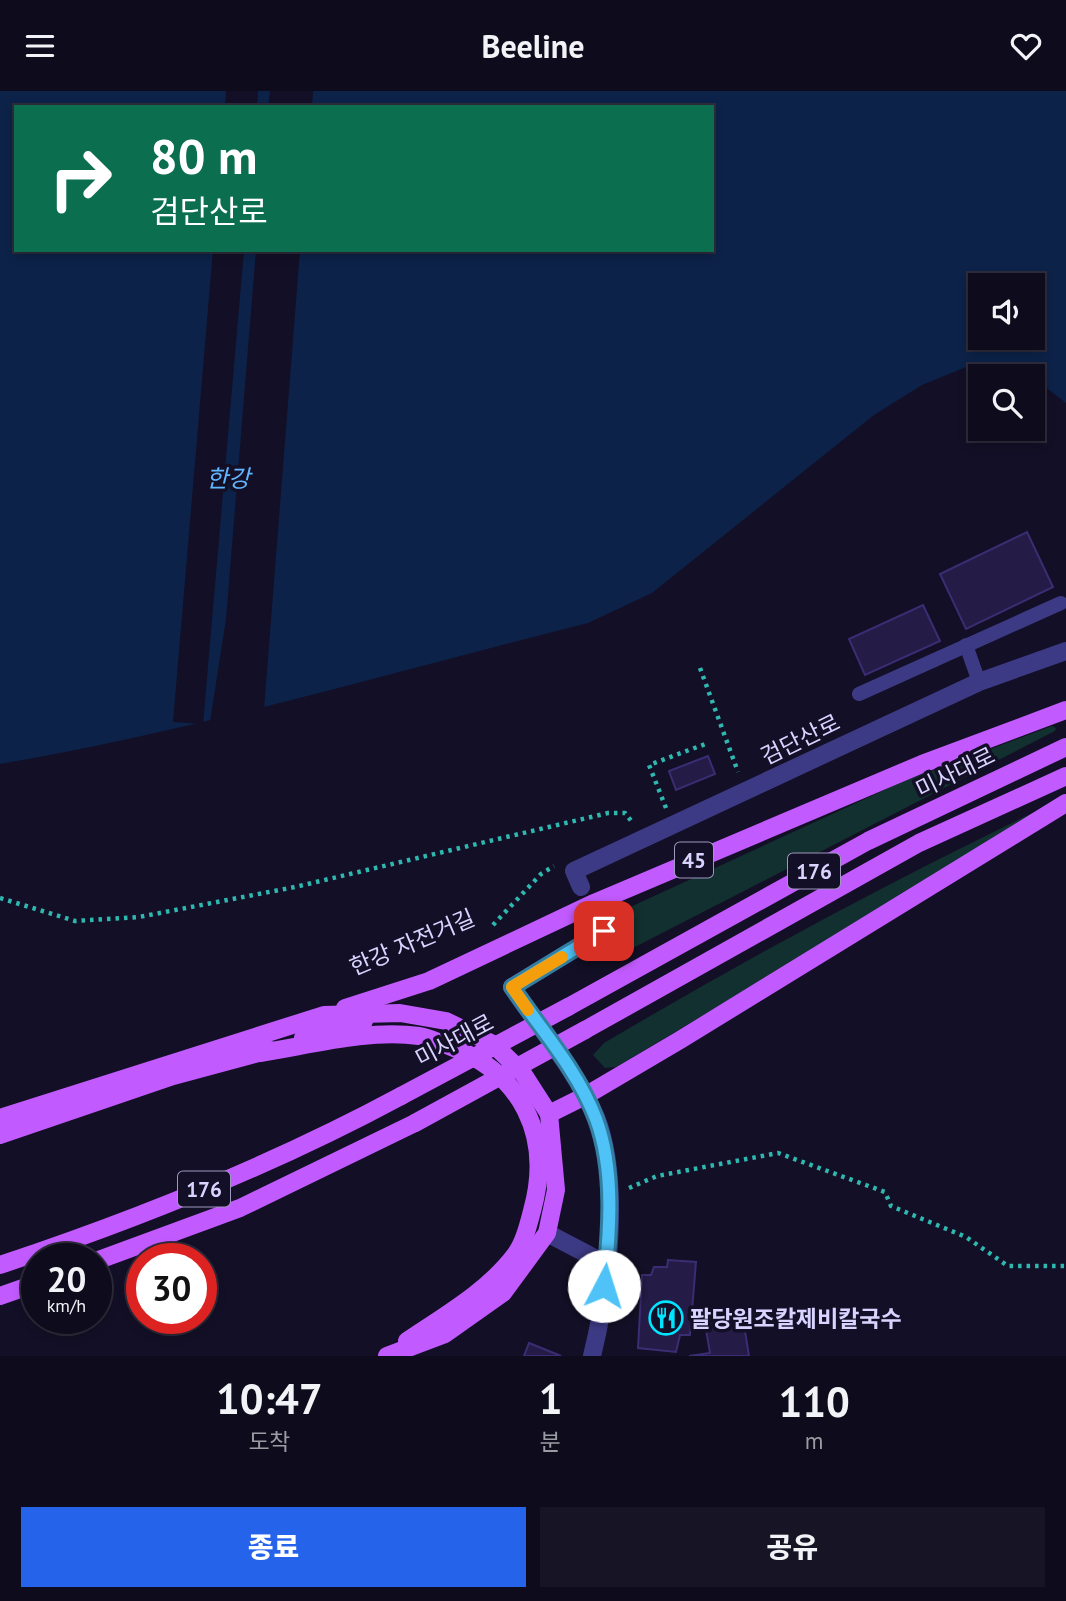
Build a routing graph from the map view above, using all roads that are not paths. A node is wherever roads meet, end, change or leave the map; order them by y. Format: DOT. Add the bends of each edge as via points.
graph roads {
  1 [pos="1061,603"];
  2 [pos="966,645"];
  3 [pos="1066,650"];
  4 [pos="979,682"];
  5 [pos="859,694"];
  6 [pos="1066,710"];
  7 [pos="1066,747"];
  8 [pos="1066,776"];
  9 [pos="1066,803"];
  10 [pos="581,887"];
  11 [pos="600,923"];
  12 [pos="400,1013"];
  13 [pos="324,1014"];
  14 [pos="260,1053"];
  15 [pos="585,1096"];
  16 [pos="549,1114"];
  17 [pos="0,1118"];
  18 [pos="0,1135"];
  19 [pos="547,1233"];
  20 [pos="112,1255"];
  21 [pos="606,1264"];
  22 [pos="0,1265"];
  23 [pos="21,1289"];
  24 [pos="0,1296"];
  25 [pos="386,1356"];
  26 [pos="593,1356"];
  1 -- 2 [label="lane"];
  2 -- 4 [label="lane"];
  2 -- 5 [label="lane"];
  3 -- 4 [label="street, 검단산로"];
  4 -- 10 [label="street, 검단산로" via="574,871"];
  6 -- 13 [label="main road, 45" via="922,764 594,902 429,981"];
  7 -- 22 [label="main road, 미사대로 / 176, bridge" via="868,842 316,1142 89,1235"];
  8 -- 20 [label="main road, 176, bridge" via="919,843 415,1122 240,1208"];
  9 -- 15 [label="main road"];
  11 -- 15 [label="street" via="604,931 512,987"];
  12 -- 13 [label="main road, 45"];
  12 -- 14 [label="main road" via="327,1030"];
  12 -- 16 [label="main road" via="446,1021 492,1044 522,1072"];
  13 -- 17 [label="main road, 45"];
  14 -- 18 [label="main road" via="173,1076"];
  14 -- 25 [label="main road" via="365,1037 419,1036 468,1053 498,1073 519,1095 530,1119 539,1150 537,1194 516,1254 491,1282"];
  15 -- 16 [label="main road"];
  15 -- 21 [label="street" via="600,1130 607,1178"];
  16 -- 19 [label="main road" via="556,1189"];
  19 -- 21 [label="street"];
  19 -- 25 [label="main road" via="503,1293 446,1334"];
  21 -- 26 [label="street"];
  23 -- 24 [label="main road"];
}
